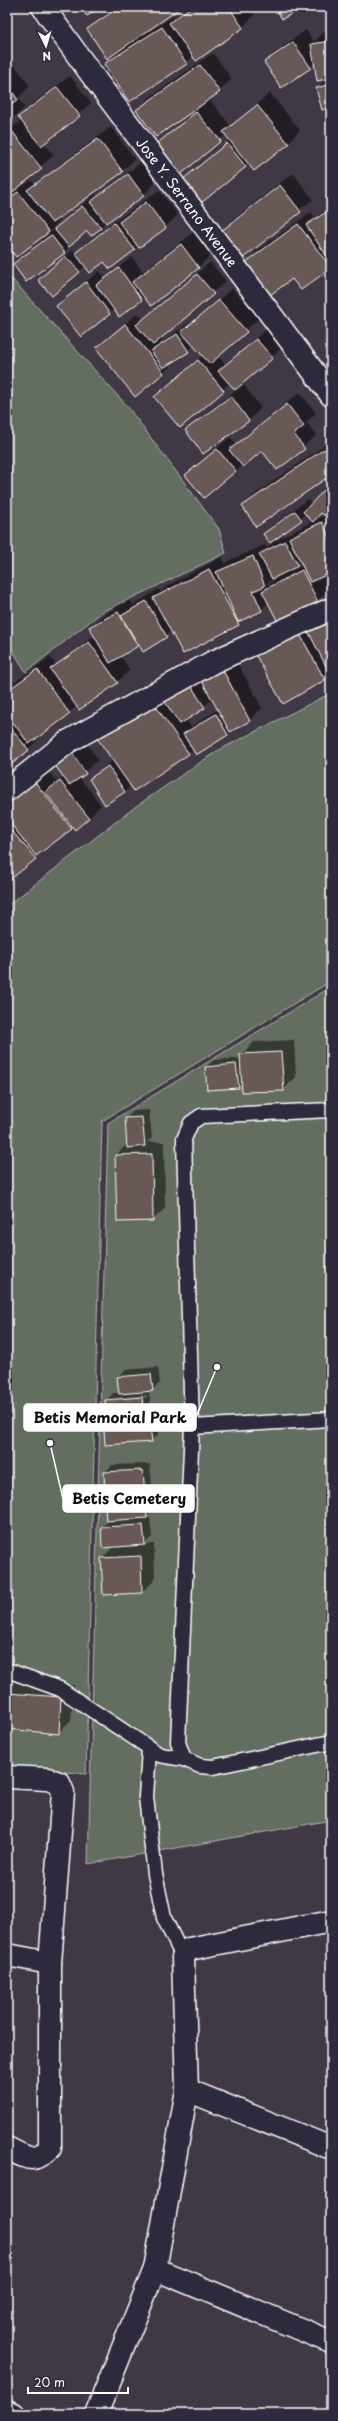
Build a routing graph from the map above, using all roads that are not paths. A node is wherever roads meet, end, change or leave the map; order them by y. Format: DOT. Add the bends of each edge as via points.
graph roads {
  1 [pos="44,7"];
  2 [pos="331,395"];
  3 [pos="331,609"];
  4 [pos="7,790"];
  5 [pos="331,1110"];
  6 [pos="331,1419"];
  7 [pos="192,1427"];
  8 [pos="7,1670"];
  9 [pos="331,1742"];
  10 [pos="149,1749"];
  11 [pos="184,1759"];
  12 [pos="7,1777"];
  13 [pos="331,1921"];
  14 [pos="7,1954"];
  15 [pos="183,1957"];
  16 [pos="50,1963"];
  17 [pos="187,2090"];
  18 [pos="7,2148"];
  19 [pos="331,2148"];
  20 [pos="155,2269"];
  21 [pos="331,2342"];
  22 [pos="7,2411"];
  23 [pos="13,2414"];
  24 [pos="96,2414"];
  1 -- 2 [label="street, Jose Y. Serrano Avenue"];
  3 -- 4 [label="street" via="213,662 69,741"];
  5 -- 7 [label="lane" via="201,1116 191,1123 184,1139"];
  6 -- 7 [label="lane"];
  7 -- 11 [label="lane" via="178,1742"];
  8 -- 10 [label="lane" via="60,1688"];
  9 -- 11 [label="lane" via="213,1767 200,1766"];
  10 -- 11 [label="lane" via="166,1757"];
  10 -- 15 [label="lane" via="146,1797 155,1874 164,1918"];
  12 -- 16 [label="street" via="48,1779 59,1783 63,1792"];
  13 -- 15 [label="street" via="189,1949"];
  14 -- 16 [label="street"];
  15 -- 17 [label="street"];
  16 -- 18 [label="street" via="50,2148 41,2156 30,2159"];
  17 -- 19 [label="street"];
  17 -- 20 [label="street"];
  20 -- 21 [label="street"];
  20 -- 24 [label="street"];
  22 -- 23 [label="street"];
}
